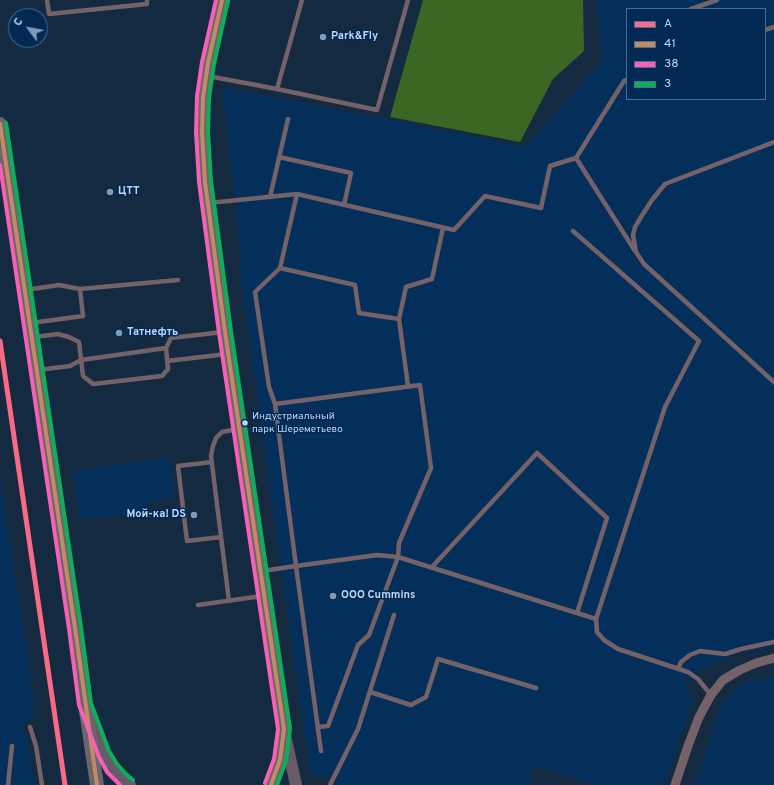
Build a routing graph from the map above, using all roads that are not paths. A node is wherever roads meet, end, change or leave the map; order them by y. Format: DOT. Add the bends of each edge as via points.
graph roads {
  1 [pos="47,0"];
  2 [pos="147,0"];
  3 [pos="222,0"];
  4 [pos="302,0"];
  5 [pos="408,0"];
  6 [pos="717,0"];
  7 [pos="694,8"];
  8 [pos="206,75"];
  9 [pos="626,80"];
  10 [pos="277,89"];
  11 [pos="288,119"];
  12 [pos="0,124"];
  13 [pos="774,142"];
  14 [pos="279,157"];
  15 [pos="576,158"];
  16 [pos="297,194"];
  17 [pos="270,197"];
  18 [pos="208,204"];
  19 [pos="344,205"];
  20 [pos="443,228"];
  21 [pos="573,231"];
  22 [pos="636,252"];
  23 [pos="280,268"];
  24 [pos="178,280"];
  25 [pos="80,289"];
  26 [pos="24,290"];
  27 [pos="399,320"];
  28 [pos="30,330"];
  29 [pos="225,332"];
  30 [pos="166,348"];
  31 [pos="228,354"];
  32 [pos="81,360"];
  33 [pos="167,361"];
  34 [pos="36,370"];
  35 [pos="774,382"];
  36 [pos="408,386"];
  37 [pos="275,404"];
  38 [pos="239,429"];
  39 [pos="212,462"];
  40 [pos="221,537"];
  41 [pos="398,557"];
  42 [pos="296,566"];
  43 [pos="432,567"];
  44 [pos="260,571"];
  45 [pos="264,596"];
  46 [pos="229,601"];
  47 [pos="198,605"];
  48 [pos="577,613"];
  49 [pos="394,615"];
  50 [pos="596,619"];
  51 [pos="774,642"];
  52 [pos="774,658"];
  53 [pos="678,669"];
  54 [pos="536,688"];
  55 [pos="370,692"];
  56 [pos="711,695"];
  57 [pos="84,704"];
  58 [pos="30,727"];
  59 [pos="318,727"];
  60 [pos="284,729"];
  61 [pos="12,746"];
  62 [pos="321,751"];
  63 [pos="8,785"];
  64 [pos="42,785"];
  65 [pos="97,785"];
  66 [pos="130,785"];
  67 [pos="271,785"];
  68 [pos="296,785"];
  69 [pos="330,785"];
  70 [pos="675,785"];
  1 -- 2 [label="lane" via="49,14 147,4"];
  3 -- 8 [label="main road"];
  4 -- 10 [label="lane"];
  5 -- 10 [label="lane" via="377,110"];
  6 -- 7 [label="lane"];
  8 -- 10 [label="lane"];
  8 -- 18 [label="main road" via="202,132"];
  9 -- 15 [label="lane"];
  11 -- 14 [label="lane"];
  12 -- 26 [label="main road"];
  13 -- 22 [label="lane" via="665,184 635,227 633,236"];
  14 -- 17 [label="lane"];
  14 -- 19 [label="lane" via="351,173"];
  15 -- 20 [label="lane" via="550,166 541,208 485,196 454,230"];
  15 -- 22 [label="lane"];
  16 -- 17 [label="lane"];
  16 -- 19 [label="lane"];
  16 -- 23 [label="lane"];
  17 -- 18 [label="lane"];
  18 -- 29 [label="main road"];
  19 -- 20 [label="lane"];
  20 -- 27 [label="lane" via="432,279 406,287"];
  21 -- 50 [label="lane" via="698,341 665,407"];
  22 -- 35 [label="lane" via="644,264"];
  23 -- 27 [label="lane" via="355,285 359,313"];
  23 -- 37 [label="lane" via="255,292 269,387"];
  24 -- 25 [label="lane"];
  25 -- 26 [label="lane" via="59,285"];
  25 -- 28 [label="lane" via="83,316"];
  26 -- 28 [label="main road"];
  27 -- 36 [label="lane"];
  28 -- 32 [label="lane" via="58,334 79,342"];
  28 -- 34 [label="main road"];
  29 -- 30 [label="lane" via="171,338"];
  29 -- 31 [label="main road"];
  30 -- 32 [label="lane"];
  30 -- 33 [label="lane"];
  31 -- 33 [label="lane"];
  31 -- 38 [label="main road"];
  32 -- 33 [label="lane" via="83,376 93,384 162,376 168,369"];
  32 -- 34 [label="lane" via="70,366"];
  34 -- 57 [label="main road"];
  36 -- 37 [label="lane"];
  36 -- 41 [label="lane" via="420,385 431,468 399,543"];
  37 -- 42 [label="lane"];
  38 -- 39 [label="lane" via="222,432 216,438"];
  38 -- 44 [label="main road"];
  39 -- 40 [label="lane"];
  39 -- 40 [label="lane" via="178,466 187,541"];
  40 -- 46 [label="lane"];
  41 -- 42 [label="lane" via="377,555"];
  41 -- 43 [label="lane"];
  41 -- 59 [label="lane" via="369,636 358,645 328,726"];
  42 -- 44 [label="lane"];
  42 -- 59 [label="lane"];
  43 -- 48 [label="lane"];
  43 -- 48 [label="lane" via="537,453 607,518"];
  44 -- 45 [label="main road"];
  45 -- 46 [label="lane"];
  45 -- 60 [label="main road"];
  46 -- 47 [label="lane"];
  48 -- 50 [label="lane"];
  49 -- 55 [label="lane"];
  50 -- 53 [label="lane" via="597,632 618,649"];
  51 -- 53 [label="lane" via="741,648 725,654 700,651 681,662"];
  52 -- 56 [label="street" via="740,670 723,680"];
  53 -- 56 [label="lane" via="698,679"];
  54 -- 55 [label="lane" via="438,659 426,697 411,705"];
  55 -- 69 [label="lane" via="358,729"];
  56 -- 70 [label="street" via="699,717"];
  57 -- 65 [label="main road"];
  57 -- 66 [label="main road" via="104,754 112,768"];
  58 -- 64 [label="lane" via="36,746"];
  59 -- 62 [label="lane"];
  60 -- 67 [label="main road" via="280,760"];
  60 -- 68 [label="main road"];
  61 -- 63 [label="lane"];
}
